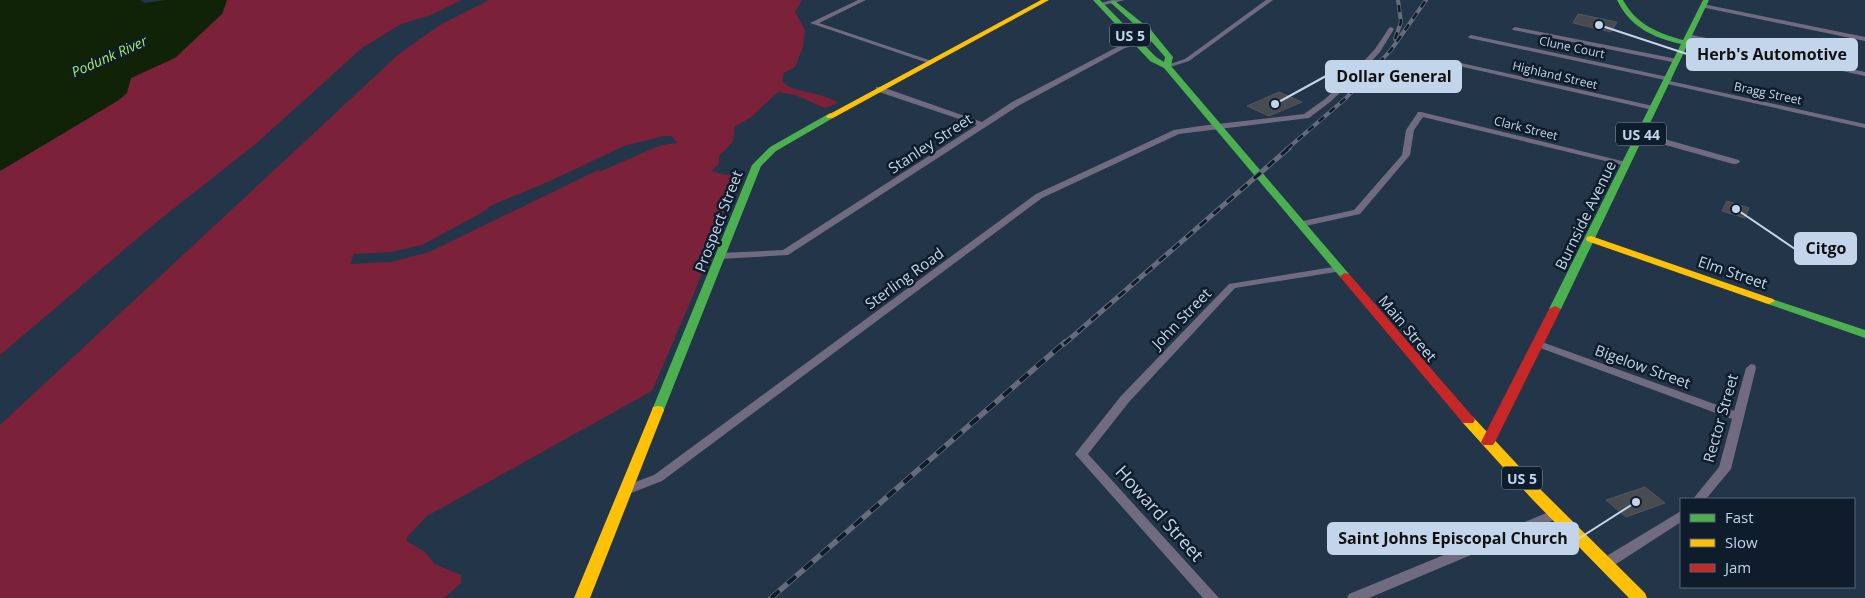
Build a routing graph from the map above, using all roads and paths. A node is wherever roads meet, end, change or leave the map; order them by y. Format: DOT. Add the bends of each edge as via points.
graph roads {
  1 [pos="863,0"];
  2 [pos="1046,0"];
  3 [pos="1270,0"];
  4 [pos="1620,0"];
  5 [pos="1108,1"];
  6 [pos="1704,3"];
  7 [pos="1391,29"];
  8 [pos="1515,29"];
  9 [pos="1471,37"];
  10 [pos="1154,39"];
  11 [pos="1865,39"];
  12 [pos="1687,40"];
  13 [pos="1136,41"];
  14 [pos="1677,61"];
  15 [pos="930,62"];
  16 [pos="1452,63"];
  17 [pos="1167,66"];
  18 [pos="1865,74"];
  19 [pos="1667,81"];
  20 [pos="879,89"];
  21 [pos="1653,108"];
  22 [pos="983,125"];
  23 [pos="1218,126"];
  24 [pos="1865,126"];
  25 [pos="1640,135"];
  26 [pos="1736,162"];
  27 [pos="1626,164"];
  28 [pos="1301,224"];
  29 [pos="1591,239"];
  30 [pos="720,256"];
  31 [pos="1339,269"];
  32 [pos="1865,334"];
  33 [pos="1539,344"];
  34 [pos="1751,368"];
  35 [pos="1737,416"];
  36 [pos="1488,442"];
  37 [pos="1081,454"];
  38 [pos="626,490"];
  39 [pos="1700,498"];
  40 [pos="1556,514"];
  41 [pos="1680,517"];
  42 [pos="1605,564"];
  43 [pos="582,598"];
  44 [pos="1212,598"];
  45 [pos="1354,598"];
  46 [pos="1639,598"];
  1 -- 15 [label="street" via="813,22"];
  2 -- 15 [label="main road, Prospect Street"];
  3 -- 17 [label="street" via="1187,60"];
  4 -- 12 [label="main road" via="1633,23 1655,35"];
  5 -- 10 [label="main road, Main Street / US 5"];
  5 -- 13 [label="main road, Main Street / US 5"];
  6 -- 11 [label="street"];
  6 -- 12 [label="main road, Burnside Avenue / US 44"];
  7 -- 23 [label="street, Sterling Road" via="1382,45 1357,73 1310,114 1294,119"];
  8 -- 14 [label="street"];
  9 -- 19 [label="street, Clune Court"];
  10 -- 13 [label="street, Stanley Street"];
  10 -- 17 [label="main road, Main Street / US 5" via="1169,57"];
  12 -- 14 [label="main road, Burnside Avenue / US 44"];
  12 -- 18 [label="street"];
  13 -- 17 [label="main road, Main Street / US 5" via="1153,59"];
  13 -- 22 [label="street, Stanley Street"];
  14 -- 19 [label="main road, Burnside Avenue / US 44"];
  15 -- 20 [label="main road, Prospect Street"];
  16 -- 21 [label="street, Highland Street"];
  17 -- 23 [label="main road, Main Street / US 5"];
  19 -- 21 [label="main road, Burnside Avenue / US 44"];
  19 -- 24 [label="street, Bragg Street"];
  20 -- 22 [label="street"];
  20 -- 30 [label="main road, Prospect Street" via="766,155 753,171"];
  21 -- 25 [label="main road, Burnside Avenue / US 44"];
  22 -- 30 [label="street, Stanley Street" via="785,253"];
  23 -- 28 [label="main road, Main Street / US 5"];
  23 -- 38 [label="street, Sterling Road" via="1172,135 1039,196 658,478"];
  25 -- 26 [label="street"];
  25 -- 27 [label="main road, Burnside Avenue / US 44"];
  27 -- 28 [label="street, Clark Street" via="1421,114 1410,130 1406,156 1358,212"];
  27 -- 29 [label="main road, Burnside Avenue / US 44"];
  28 -- 31 [label="main road, Main Street / US 5"];
  29 -- 32 [label="main road, Elm Street"];
  29 -- 33 [label="main road, Burnside Avenue / US 44"];
  30 -- 38 [label="main road, Prospect Street"];
  31 -- 36 [label="main road, Main Street / US 5"];
  31 -- 37 [label="street, John Street" via="1232,286 1125,399"];
  33 -- 35 [label="street, Bigelow Street"];
  33 -- 36 [label="main road, Burnside Avenue / US 44"];
  34 -- 35 [label="street, Rector Street"];
  35 -- 39 [label="street, Rector Street" via="1725,469"];
  36 -- 40 [label="main road, Main Street / US 5"];
  37 -- 44 [label="street, Howard Street"];
  38 -- 43 [label="main road, Prospect Street"];
  40 -- 42 [label="main road, Main Street / US 5"];
  40 -- 45 [label="street"];
  41 -- 42 [label="street"];
  42 -- 46 [label="main road, Main Street / US 5"];
}
